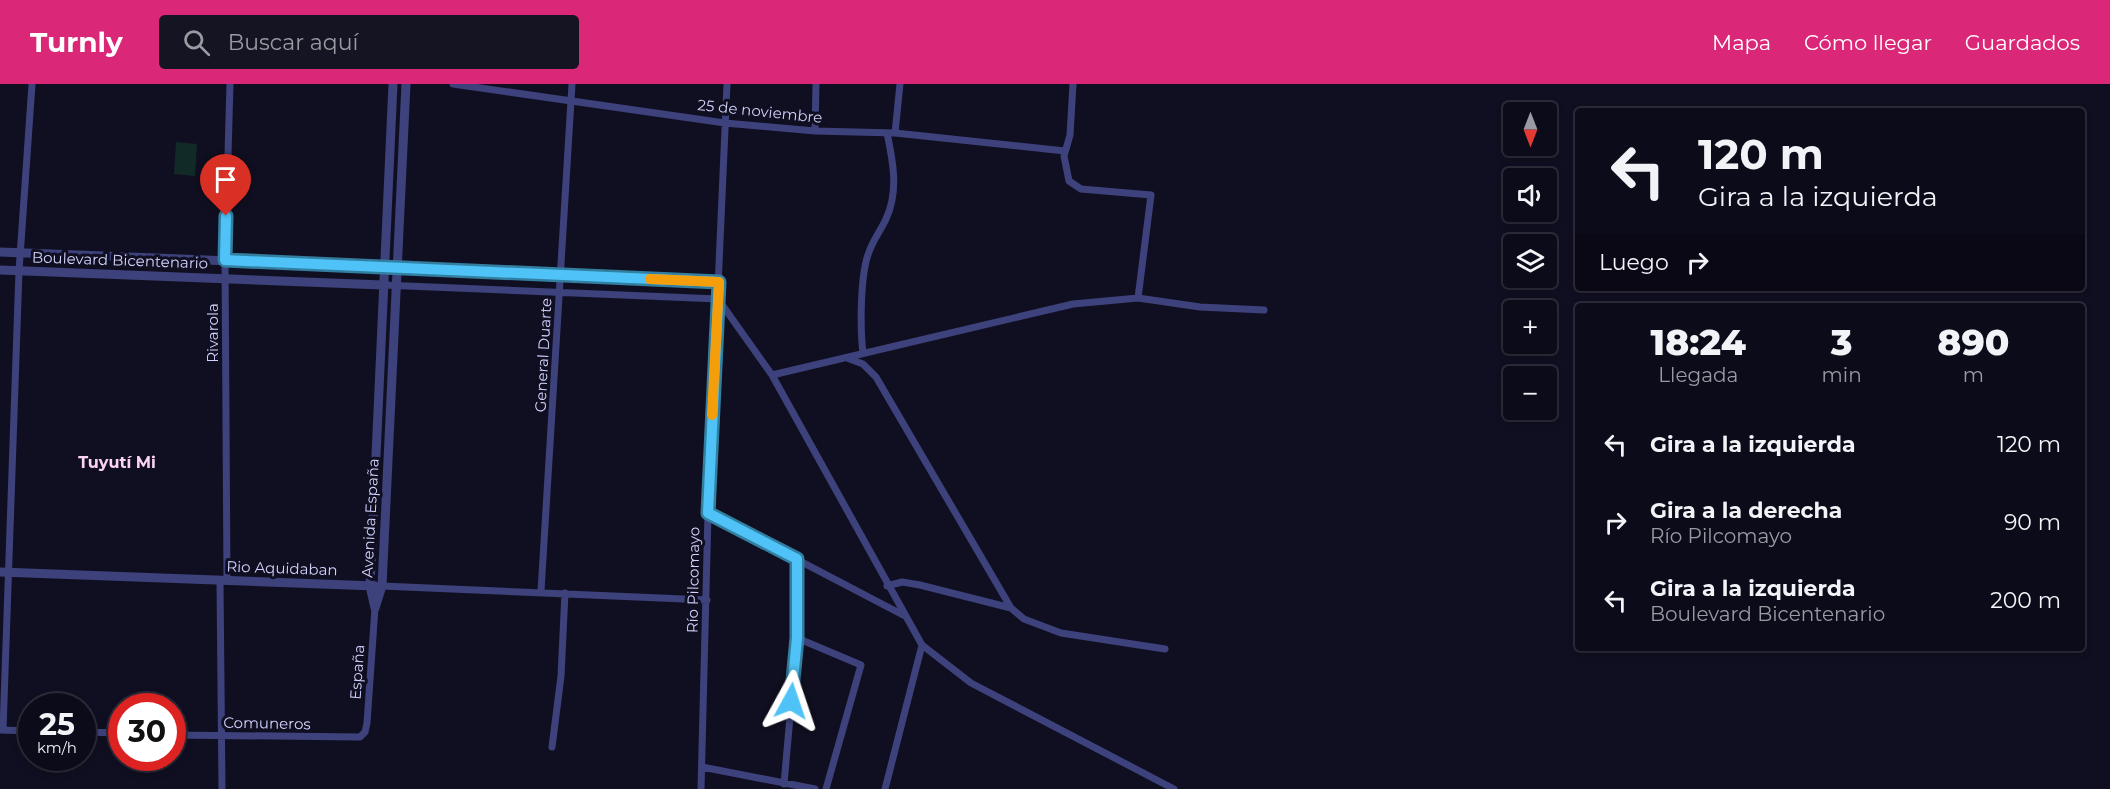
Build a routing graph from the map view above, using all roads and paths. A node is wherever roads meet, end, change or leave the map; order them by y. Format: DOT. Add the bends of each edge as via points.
graph roads {
  1 [pos="32,84"];
  2 [pos="230,84"];
  3 [pos="393,84"];
  4 [pos="406,84"];
  5 [pos="453,84"];
  6 [pos="572,84"];
  7 [pos="727,84"];
  8 [pos="816,84"];
  9 [pos="900,84"];
  10 [pos="1073,84"];
  11 [pos="572,100"];
  12 [pos="725,123"];
  13 [pos="816,131"];
  14 [pos="891,133"];
  15 [pos="1065,151"];
  16 [pos="0,252"];
  17 [pos="21,252"];
  18 [pos="225,260"];
  19 [pos="384,267"];
  20 [pos="396,268"];
  21 [pos="0,270"];
  22 [pos="19,271"];
  23 [pos="560,275"];
  24 [pos="225,279"];
  25 [pos="719,282"];
  26 [pos="383,285"];
  27 [pos="396,286"];
  28 [pos="559,292"];
  29 [pos="1138,298"];
  30 [pos="718,299"];
  31 [pos="1264,310"];
  32 [pos="863,353"];
  33 [pos="847,358"];
  34 [pos="772,375"];
  35 [pos="708,513"];
  36 [pos="797,559"];
  37 [pos="4,572"];
  38 [pos="223,581"];
  39 [pos="370,586"];
  40 [pos="382,586"];
  41 [pos="887,586"];
  42 [pos="541,591"];
  43 [pos="565,593"];
  44 [pos="707,600"];
  45 [pos="375,608"];
  46 [pos="1011,608"];
  47 [pos="905,616"];
  48 [pos="797,638"];
  49 [pos="922,645"];
  50 [pos="1165,649"];
  51 [pos="2,730"];
  52 [pos="18,731"];
  53 [pos="186,735"];
  54 [pos="222,736"];
  55 [pos="360,737"];
  56 [pos="552,747"];
  57 [pos="702,766"];
  58 [pos="784,784"];
  59 [pos="222,789"];
  60 [pos="701,789"];
  61 [pos="815,789"];
  62 [pos="826,789"];
  63 [pos="885,789"];
  64 [pos="1174,789"];
  1 -- 17 [label="street"];
  2 -- 18 [label="street, Rivarola"];
  3 -- 19 [label="street, Avenida España"];
  4 -- 20 [label="street, Avenida España"];
  5 -- 11 [label="street, 25 de noviembre"];
  6 -- 11 [label="street, General Duarte"];
  7 -- 12 [label="street, Río Pilcomayo"];
  8 -- 13 [label="street"];
  9 -- 14 [label="street"];
  10 -- 15 [label="street" via="1070,135"];
  11 -- 12 [label="street, 25 de noviembre"];
  11 -- 23 [label="street, General Duarte"];
  12 -- 13 [label="street, 25 de noviembre"];
  12 -- 25 [label="street, Río Pilcomayo"];
  13 -- 14 [label="street, 25 de noviembre"];
  14 -- 15 [label="street, 25 de noviembre"];
  14 -- 32 [label="street" via="895,170 892,201 868,252 862,299"];
  15 -- 29 [label="street" via="1066,171 1075,188 1151,195"];
  16 -- 17 [label="street, Boulevard Bicentenario"];
  17 -- 18 [label="street, Boulevard Bicentenario"];
  17 -- 22 [label="street"];
  18 -- 19 [label="street, Boulevard Bicentenario"];
  18 -- 24 [label="street, Rivarola"];
  19 -- 20 [label="street, Boulevard Bicentenario"];
  19 -- 26 [label="street, Avenida España"];
  20 -- 23 [label="street, Boulevard Bicentenario"];
  20 -- 27 [label="street, Avenida España"];
  21 -- 22 [label="street, Boulevard Bicentenario"];
  22 -- 24 [label="street, Boulevard Bicentenario"];
  22 -- 37 [label="street"];
  23 -- 25 [label="street, Boulevard Bicentenario"];
  23 -- 28 [label="street, General Duarte"];
  24 -- 26 [label="street, Boulevard Bicentenario"];
  24 -- 38 [label="street, Rivarola"];
  25 -- 30 [label="street, Río Pilcomayo"];
  26 -- 27 [label="street"];
  26 -- 39 [label="street, Avenida España"];
  27 -- 28 [label="street"];
  27 -- 40 [label="street, Avenida España"];
  28 -- 30 [label="street"];
  28 -- 42 [label="street, General Duarte"];
  29 -- 31 [label="street" via="1200,308"];
  29 -- 32 [label="street" via="1074,304"];
  30 -- 34 [label="street"];
  30 -- 35 [label="street, Río Pilcomayo"];
  32 -- 33 [label="street"];
  33 -- 34 [label="street"];
  33 -- 46 [label="street" via="863,364 876,377"];
  34 -- 41 [label="street"];
  35 -- 36 [label="street"];
  35 -- 44 [label="street, Río Pilcomayo"];
  36 -- 47 [label="street"];
  36 -- 48 [label="street"];
  37 -- 38 [label="street, Rio Aquidaban"];
  37 -- 51 [label="street"];
  38 -- 39 [label="street, Rio Aquidaban"];
  38 -- 54 [label="street, Rivarola"];
  39 -- 40 [label="street, Rio Aquidaban"];
  39 -- 45 [label="street, Avenida España"];
  40 -- 42 [label="street, Rio Aquidaban"];
  40 -- 45 [label="street, Avenida España"];
  41 -- 46 [label="street" via="902,582 920,585"];
  41 -- 47 [label="street"];
  42 -- 43 [label="street, Rio Aquidaban"];
  43 -- 44 [label="street, Rio Aquidaban"];
  43 -- 56 [label="street"];
  44 -- 57 [label="street, Río Pilcomayo"];
  45 -- 55 [label="street, España" via="367,723"];
  46 -- 50 [label="street" via="1024,619 1061,633"];
  47 -- 49 [label="street"];
  48 -- 58 [label="street"];
  48 -- 62 [label="street" via="861,665"];
  49 -- 63 [label="street"];
  49 -- 64 [label="street" via="971,682"];
  51 -- 52 [label="street"];
  53 -- 54 [label="street, Comuneros"];
  54 -- 55 [label="street, Comuneros"];
  54 -- 59 [label="street, Rivarola"];
  57 -- 58 [label="street"];
  57 -- 60 [label="street, Río Pilcomayo"];
  58 -- 61 [label="street"];
}
